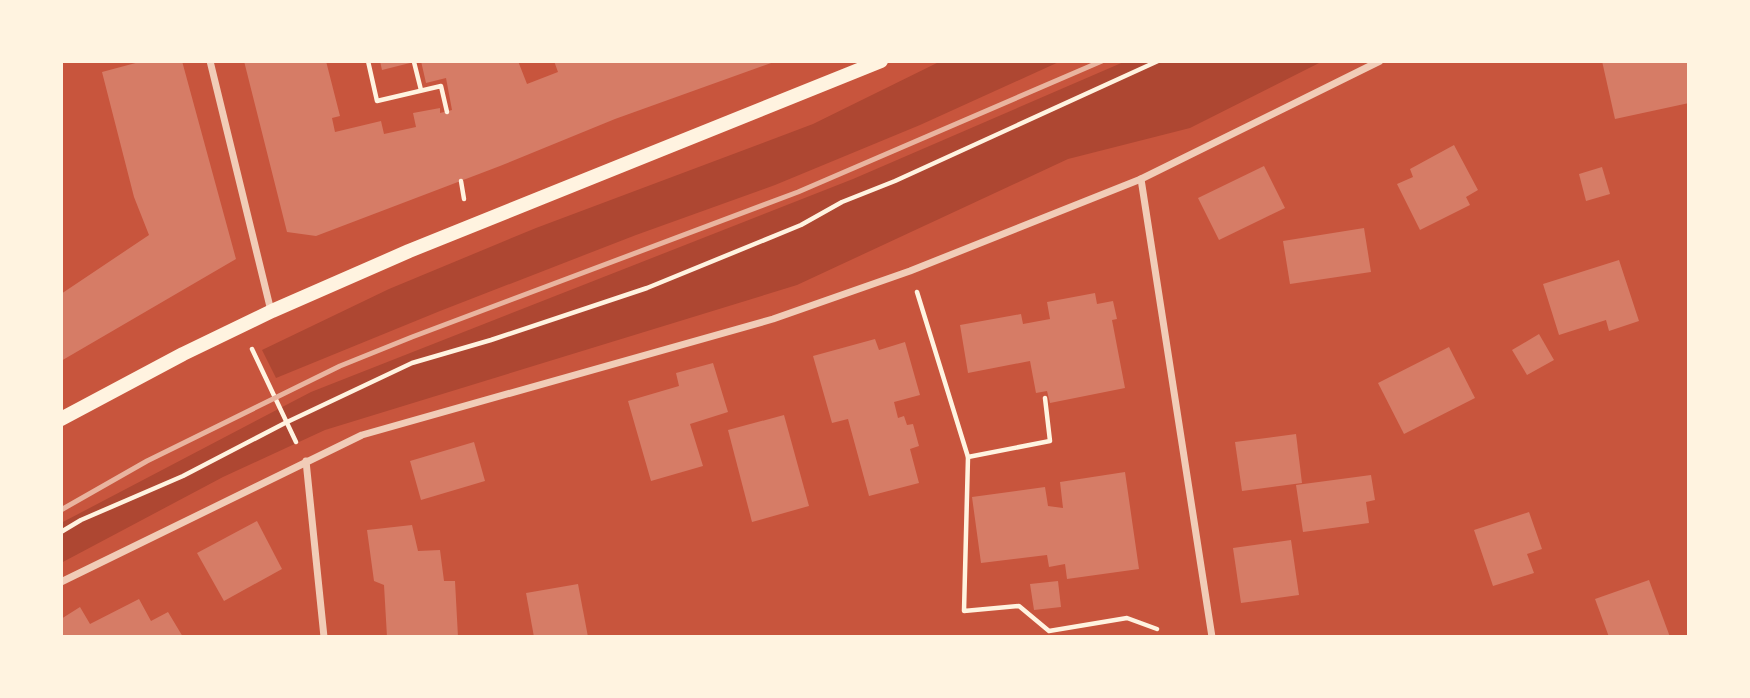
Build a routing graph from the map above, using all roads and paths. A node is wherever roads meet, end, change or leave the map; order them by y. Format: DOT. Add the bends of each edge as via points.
graph roads {
  1 [pos="209,61"];
  2 [pos="368,61"];
  3 [pos="1158,61"];
  4 [pos="1380,61"];
  5 [pos="414,62"];
  6 [pos="875,63"];
  7 [pos="421,90"];
  8 [pos="447,112"];
  9 [pos="1142,179"];
  10 [pos="910,271"];
  11 [pos="272,311"];
  12 [pos="253,354"];
  13 [pos="1045,398"];
  14 [pos="61,419"];
  15 [pos="285,423"];
  16 [pos="968,457"];
  17 [pos="306,461"];
  18 [pos="61,532"];
  19 [pos="61,582"];
  20 [pos="1157,629"];
  21 [pos="324,637"];
  22 [pos="1212,637"];
  1 -- 11 [label="street"];
  2 -- 7 [label="path" via="377,101"];
  3 -- 15 [label="path" via="842,202 801,226 647,288 412,363"];
  4 -- 9 [label="street"];
  5 -- 7 [label="path"];
  6 -- 11 [label="main road"];
  7 -- 8 [label="path" via="440,86"];
  9 -- 10 [label="street"];
  9 -- 22 [label="street"];
  10 -- 16 [label="path"];
  10 -- 17 [label="street" via="773,319 362,435"];
  11 -- 14 [label="main road"];
  12 -- 15 [label="path"];
  13 -- 16 [label="path" via="1050,441"];
  15 -- 18 [label="path"];
  16 -- 20 [label="path" via="964,611 1019,606 1049,631 1128,618"];
  17 -- 19 [label="street"];
  17 -- 21 [label="street"];
}
